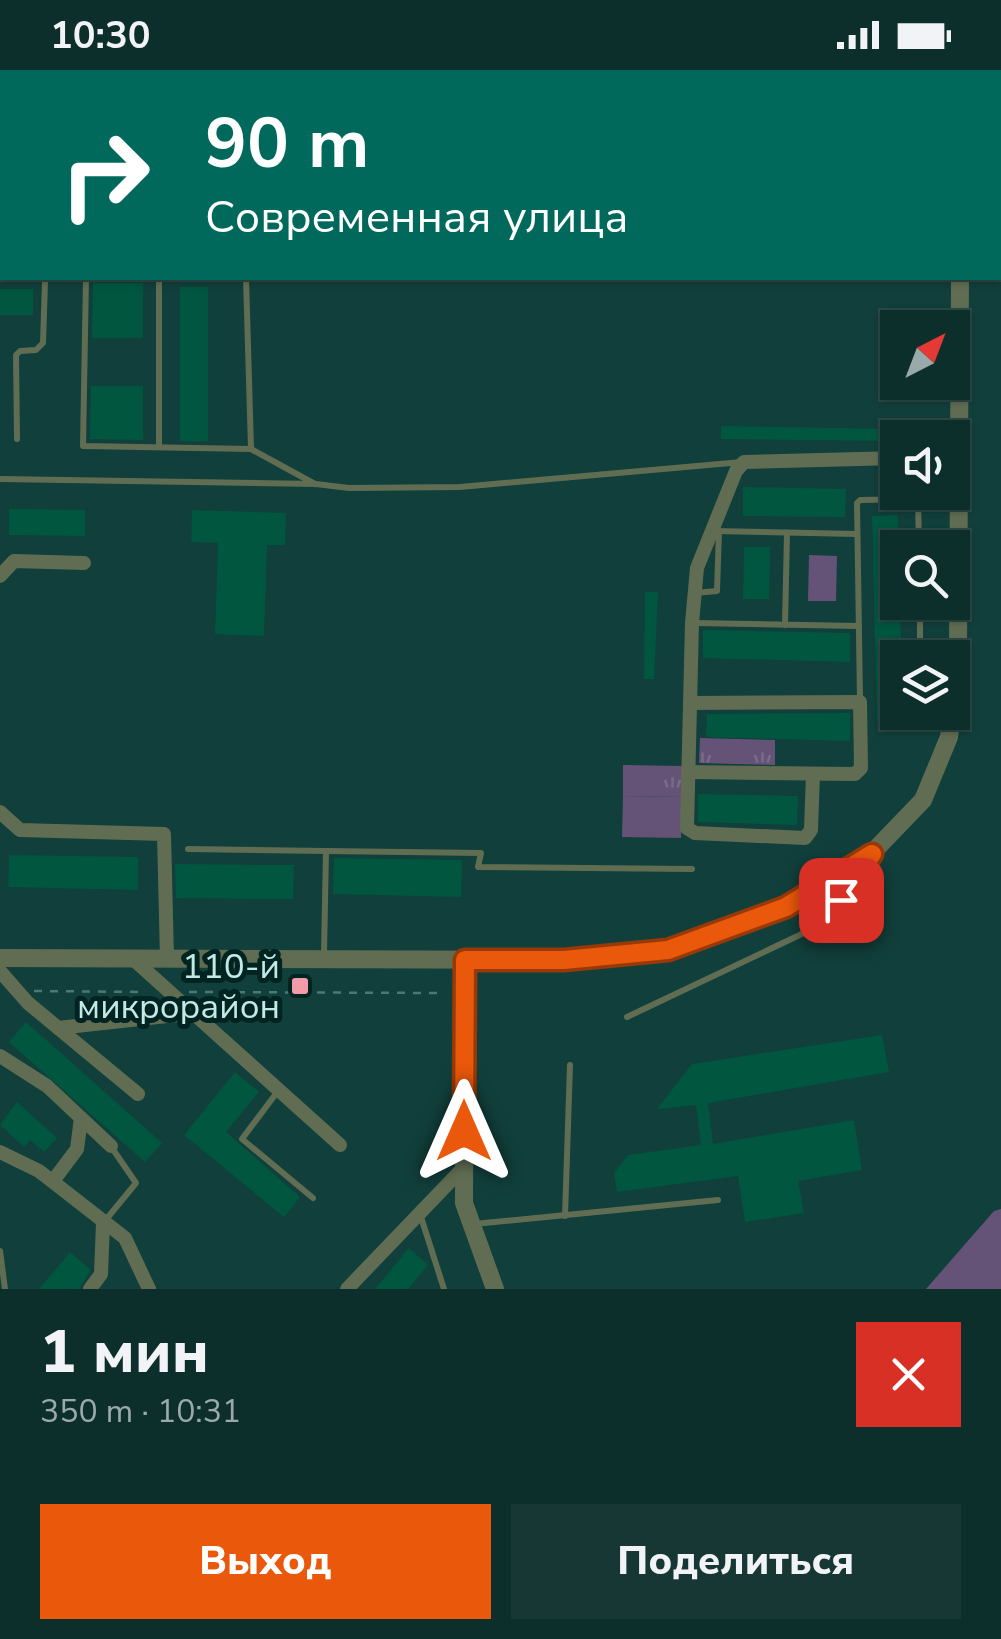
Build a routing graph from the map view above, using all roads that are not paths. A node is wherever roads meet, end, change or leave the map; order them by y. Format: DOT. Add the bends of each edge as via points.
graph roads {
  1 [pos="43,280"];
  2 [pos="86,280"];
  3 [pos="160,280"];
  4 [pos="246,280"];
  5 [pos="960,280"];
  6 [pos="957,420"];
  7 [pos="17,439"];
  8 [pos="159,447"];
  9 [pos="251,449"];
  10 [pos="880,458"];
  11 [pos="744,462"];
  12 [pos="0,478"];
  13 [pos="316,484"];
  14 [pos="880,499"];
  15 [pos="957,510"];
  16 [pos="714,531"];
  17 [pos="788,532"];
  18 [pos="857,534"];
  19 [pos="84,563"];
  20 [pos="0,576"];
  21 [pos="695,592"];
  22 [pos="692,623"];
  23 [pos="785,625"];
  24 [pos="859,626"];
  25 [pos="958,640"];
  26 [pos="860,702"];
  27 [pos="690,703"];
  28 [pos="950,730"];
  29 [pos="688,772"];
  30 [pos="813,774"];
  31 [pos="0,812"];
  32 [pos="188,849"];
  33 [pos="326,850"];
  34 [pos="872,854"];
  35 [pos="692,870"];
  36 [pos="0,958"];
  37 [pos="134,958"];
  38 [pos="167,959"];
  39 [pos="465,960"];
  40 [pos="324,961"];
  41 [pos="0,970"];
  42 [pos="194,1013"];
  43 [pos="627,1017"];
  44 [pos="58,1028"];
  45 [pos="0,1056"];
  46 [pos="570,1065"];
  47 [pos="279,1090"];
  48 [pos="138,1094"];
  49 [pos="81,1118"];
  50 [pos="340,1145"];
  51 [pos="111,1146"];
  52 [pos="0,1152"];
  53 [pos="464,1166"];
  54 [pos="53,1181"];
  55 [pos="313,1198"];
  56 [pos="718,1200"];
  57 [pos="420,1213"];
  58 [pos="565,1216"];
  59 [pos="104,1222"];
  60 [pos="473,1224"];
  61 [pos="0,1251"];
  62 [pos="4,1289"];
  63 [pos="90,1289"];
  64 [pos="150,1289"];
  65 [pos="348,1289"];
  66 [pos="444,1289"];
  67 [pos="495,1289"];
  1 -- 7 [label="lane" via="43,343 16,356"];
  2 -- 8 [label="lane" via="83,446"];
  3 -- 8 [label="lane"];
  4 -- 9 [label="lane"];
  5 -- 6 [label="street"];
  8 -- 9 [label="lane"];
  9 -- 13 [label="lane"];
  10 -- 11 [label="street"];
  11 -- 13 [label="lane" via="460,488"];
  11 -- 16 [label="street"];
  12 -- 13 [label="lane"];
  14 -- 18 [label="lane" via="858,501"];
  15 -- 25 [label="street"];
  16 -- 17 [label="lane"];
  16 -- 21 [label="street" via="697,568"];
  16 -- 21 [label="lane" via="717,590"];
  17 -- 18 [label="lane"];
  17 -- 23 [label="lane"];
  18 -- 24 [label="lane"];
  19 -- 20 [label="street" via="14,562"];
  21 -- 22 [label="street"];
  22 -- 23 [label="lane"];
  22 -- 27 [label="street"];
  23 -- 24 [label="lane"];
  24 -- 26 [label="lane"];
  26 -- 27 [label="street"];
  26 -- 30 [label="street" via="859,772"];
  27 -- 29 [label="street"];
  28 -- 34 [label="street" via="923,800"];
  29 -- 30 [label="street"];
  29 -- 30 [label="street" via="690,832 805,838"];
  31 -- 38 [label="street" via="20,830 164,834"];
  32 -- 33 [label="lane"];
  33 -- 35 [label="lane" via="481,853 478,866"];
  33 -- 40 [label="lane"];
  34 -- 39 [label="street" via="786,907 668,950"];
  34 -- 43 [label="lane" via="825,923"];
  36 -- 37 [label="street"];
  37 -- 38 [label="street"];
  37 -- 42 [label="street"];
  38 -- 40 [label="street"];
  39 -- 40 [label="street"];
  39 -- 53 [label="street"];
  41 -- 44 [label="street"];
  42 -- 44 [label="street"];
  42 -- 47 [label="street"];
  44 -- 48 [label="street"];
  45 -- 49 [label="street"];
  46 -- 58 [label="lane"];
  47 -- 50 [label="street"];
  47 -- 55 [label="lane" via="242,1138"];
  49 -- 51 [label="street"];
  49 -- 54 [label="street" via="77,1149"];
  51 -- 59 [label="lane" via="136,1183"];
  52 -- 54 [label="street"];
  53 -- 57 [label="street"];
  53 -- 60 [label="street" via="464,1203"];
  54 -- 59 [label="street"];
  56 -- 58 [label="lane"];
  57 -- 65 [label="street"];
  57 -- 66 [label="lane"];
  58 -- 60 [label="lane"];
  59 -- 63 [label="street" via="102,1274"];
  59 -- 64 [label="street" via="126,1238"];
  60 -- 67 [label="street"];
  61 -- 62 [label="lane"];
}
